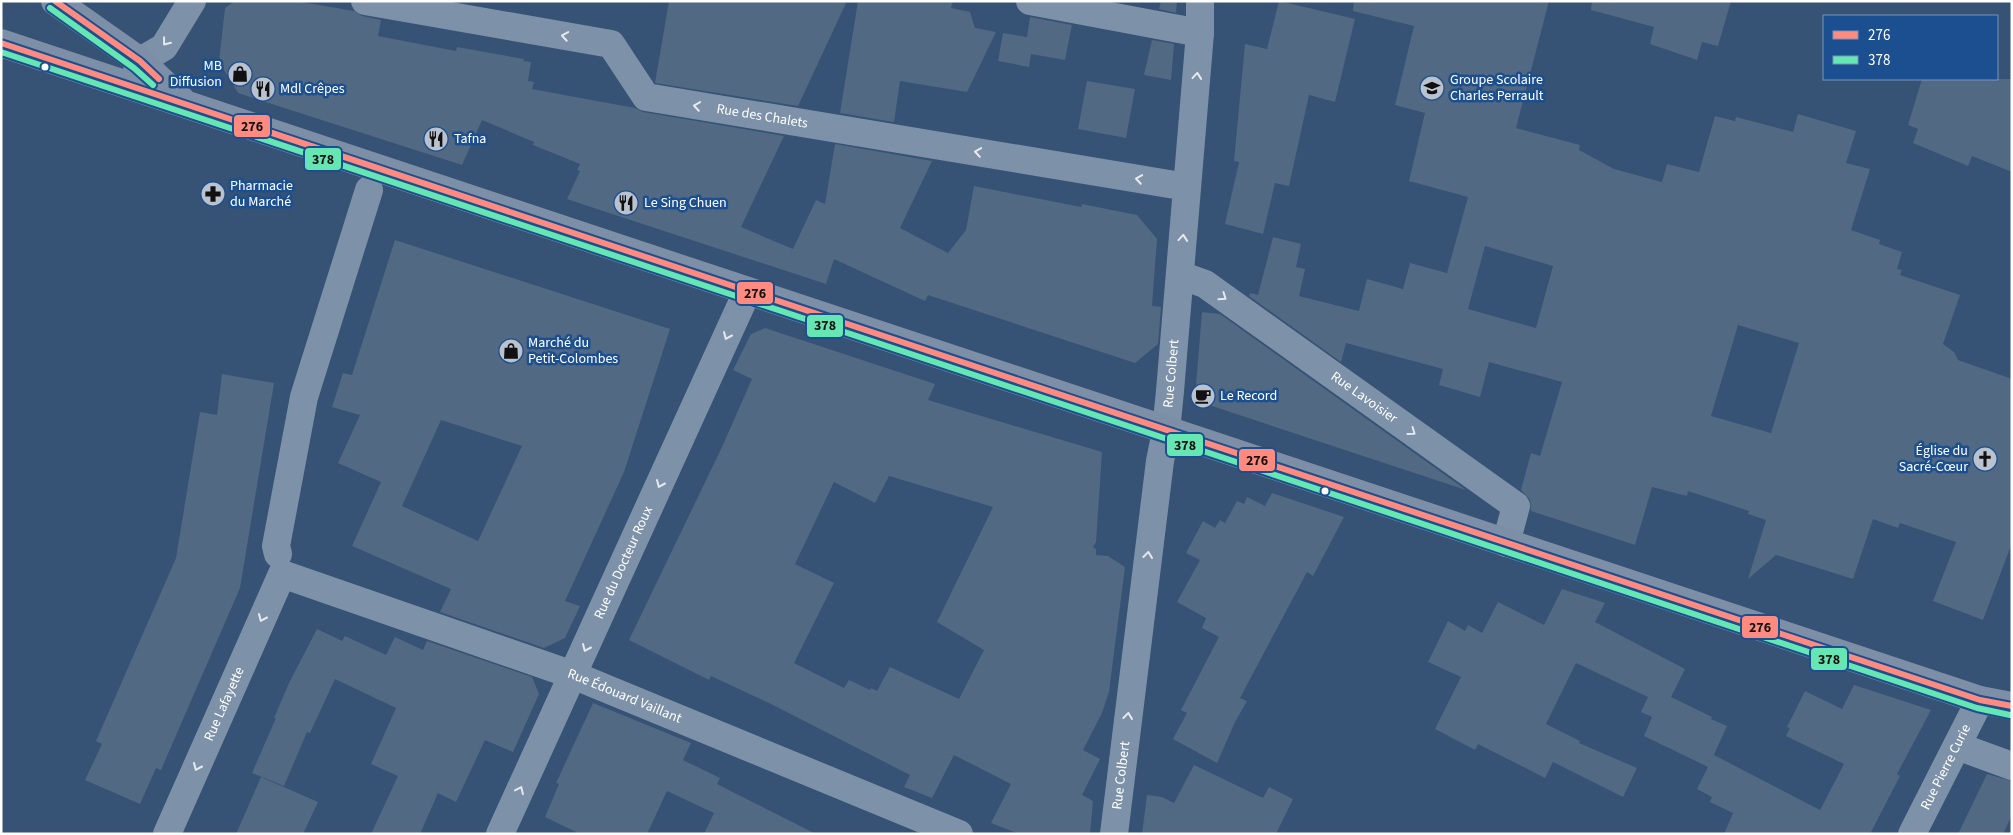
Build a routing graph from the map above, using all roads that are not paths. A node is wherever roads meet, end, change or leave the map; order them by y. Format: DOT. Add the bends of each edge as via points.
graph roads {
  1 [pos="55,1"];
  2 [pos="192,1"];
  3 [pos="366,1"];
  4 [pos="1030,1"];
  5 [pos="1200,1"];
  6 [pos="1200,33"];
  7 [pos="1,43"];
  8 [pos="140,61"];
  9 [pos="133,87"];
  10 [pos="188,106"];
  11 [pos="1187,187"];
  12 [pos="369,190"];
  13 [pos="1180,275"];
  14 [pos="747,292"];
  15 [pos="1166,431"];
  16 [pos="1506,542"];
  17 [pos="280,564"];
  18 [pos="573,676"];
  19 [pos="1980,700"];
  20 [pos="2012,706"];
  21 [pos="1957,746"];
  22 [pos="2012,766"];
  23 [pos="167,834"];
  24 [pos="500,834"];
  25 [pos="959,834"];
  26 [pos="1114,834"];
  27 [pos="1912,834"];
  1 -- 8 [label="main road"];
  2 -- 8 [label="street, one-way" via="164,47"];
  11 -- 3 [label="street, Rue des Chalets, one-way" via="646,97 611,44"];
  4 -- 6 [label="street"];
  5 -- 6 [label="street, Rue Colbert"];
  11 -- 6 [label="street, Rue Colbert, one-way"];
  7 -- 9 [label="main road"];
  8 -- 9 [label="street"];
  8 -- 10 [label="main road"];
  9 -- 10 [label="main road"];
  10 -- 14 [label="main road"];
  13 -- 11 [label="street, Rue Colbert, one-way"];
  12 -- 17 [label="street" via="304,397 276,546"];
  13 -- 15 [label="street, Rue Colbert"];
  13 -- 16 [label="street, Rue Lavoisier, one-way" via="1205,284 1516,506"];
  14 -- 15 [label="main road"];
  14 -- 18 [label="street, Rue du Docteur Roux, one-way"];
  15 -- 16 [label="main road"];
  26 -- 15 [label="street, Rue Colbert, one-way"];
  16 -- 19 [label="main road"];
  17 -- 18 [label="street, Rue Édouard Vaillant"];
  17 -- 23 [label="street, Rue Lafayette, one-way"];
  24 -- 18 [label="street, Rue du Docteur Roux, one-way"];
  18 -- 25 [label="street, Rue Édouard Vaillant"];
  19 -- 20 [label="main road"];
  19 -- 21 [label="street, Rue Pierre Curie"];
  21 -- 22 [label="street"];
  21 -- 27 [label="street, Rue Pierre Curie"];
}
